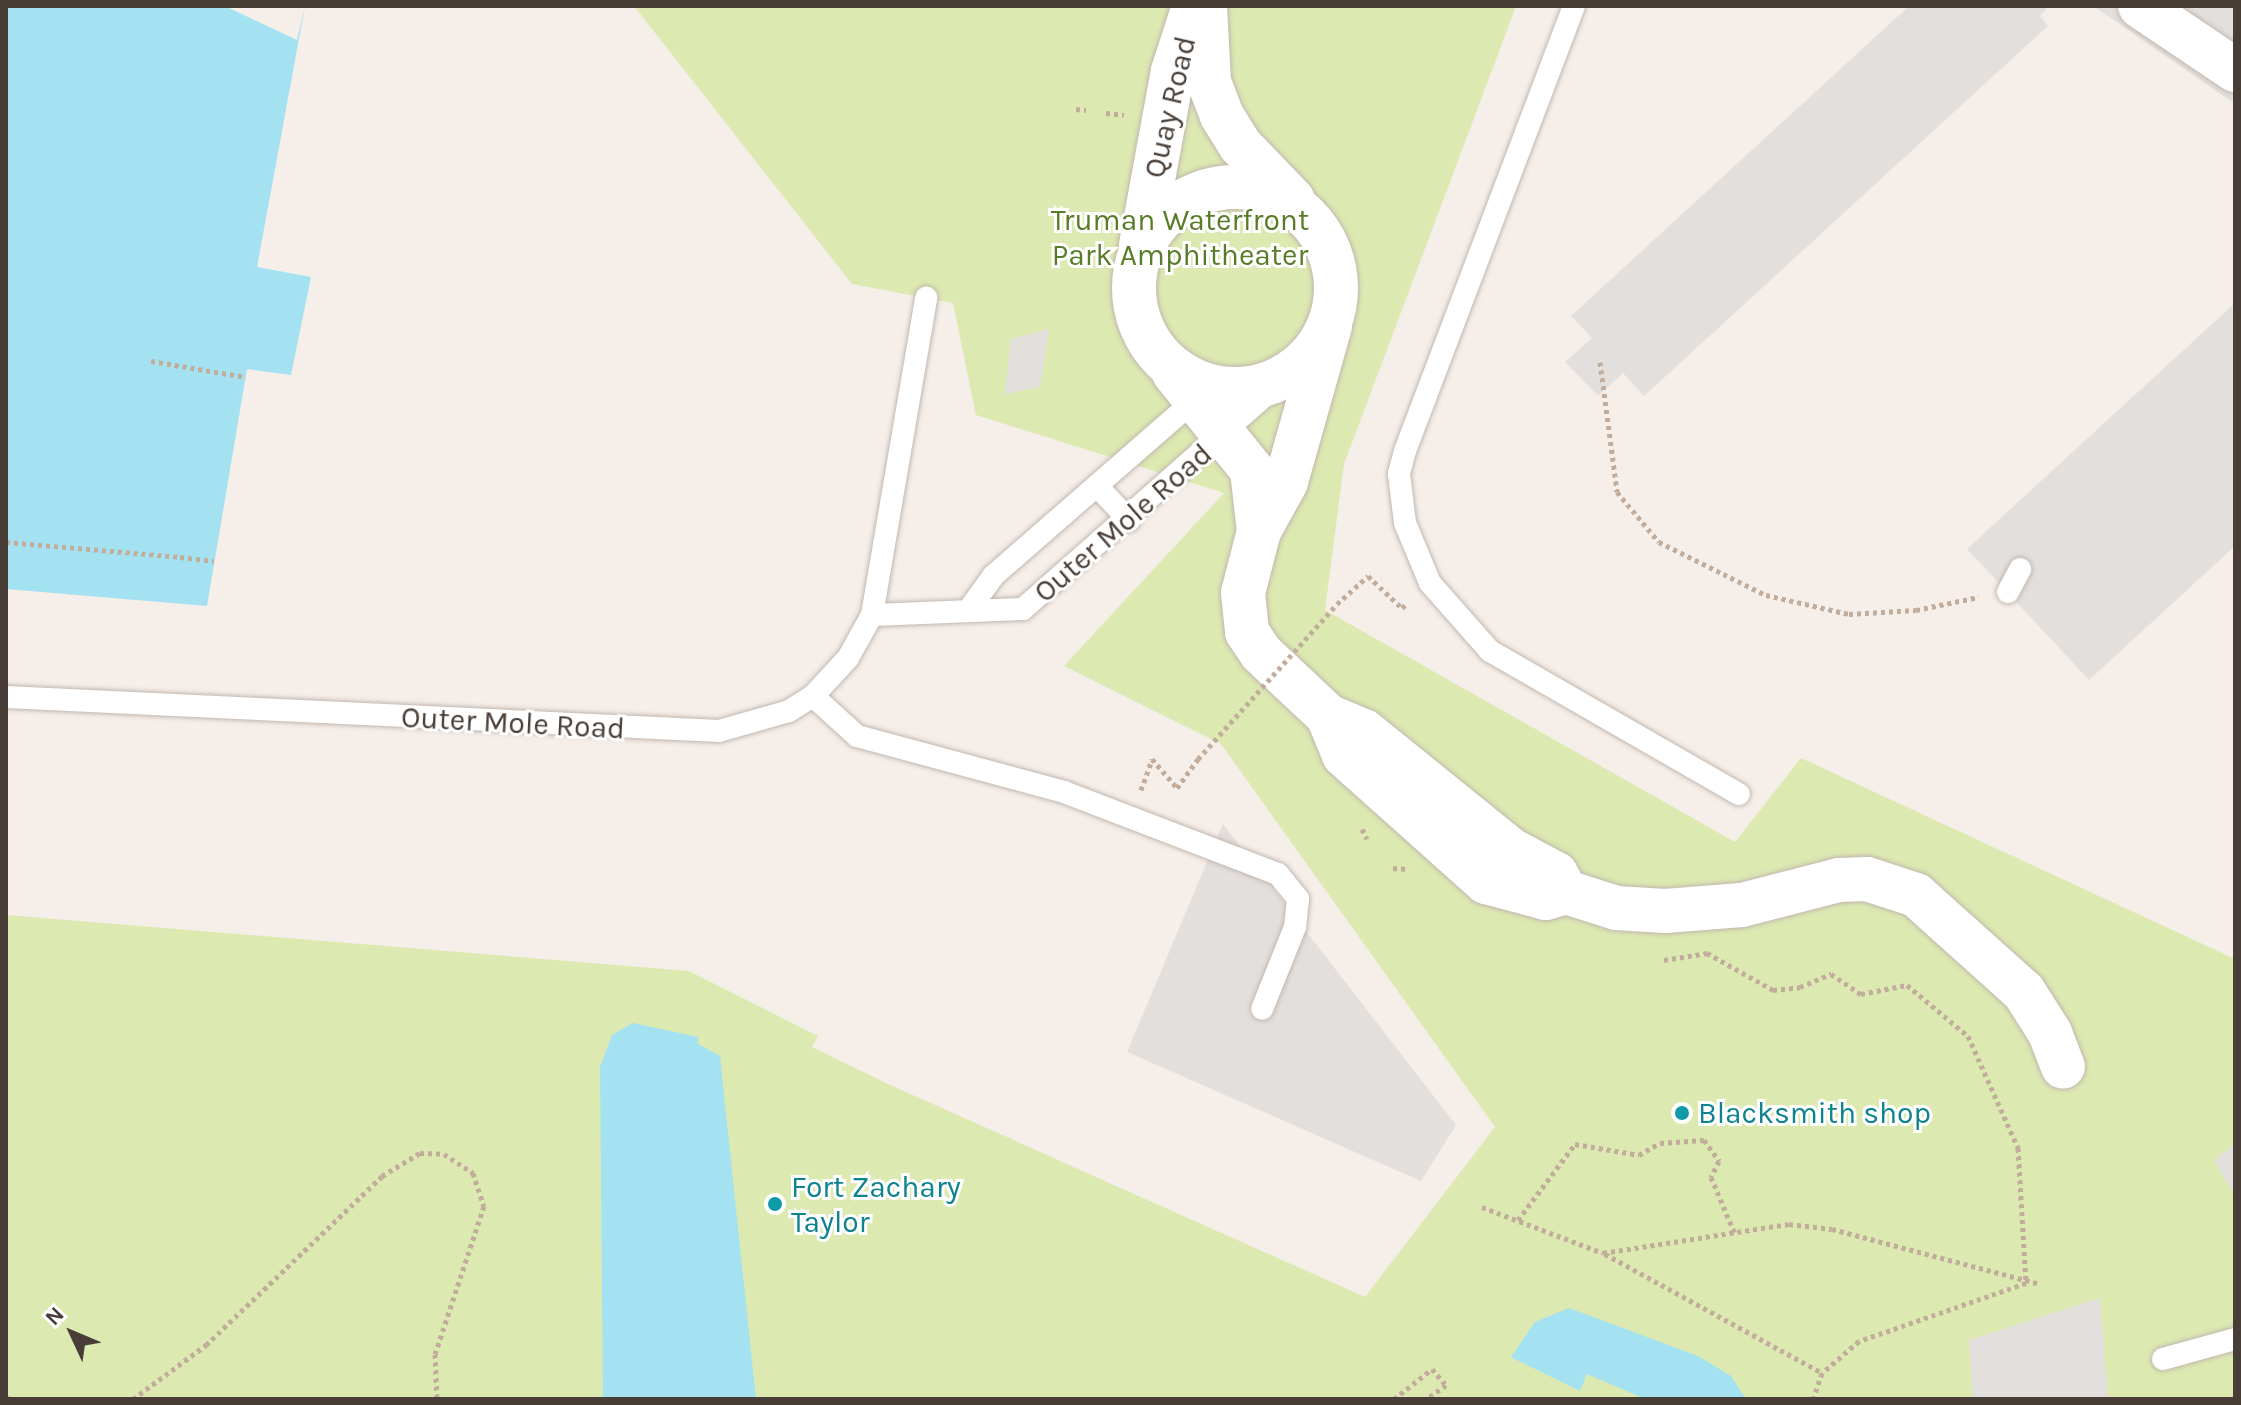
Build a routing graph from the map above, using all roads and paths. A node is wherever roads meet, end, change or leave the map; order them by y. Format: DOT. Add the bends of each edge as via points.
graph roads {
  1 [pos="1194,6"];
  2 [pos="1205,6"];
  3 [pos="1574,6"];
  4 [pos="2140,6"];
  5 [pos="2235,70"];
  6 [pos="1076,109"];
  7 [pos="1086,110"];
  8 [pos="1308,216"];
  9 [pos="1139,256"];
  10 [pos="926,298"];
  11 [pos="1330,326"];
  12 [pos="1159,355"];
  13 [pos="151,361"];
  14 [pos="1600,362"];
  15 [pos="1292,372"];
  16 [pos="246,377"];
  17 [pos="1196,399"];
  18 [pos="1226,434"];
  19 [pos="1097,486"];
  20 [pos="1129,520"];
  21 [pos="1259,531"];
  22 [pos="6,542"];
  23 [pos="172,556"];
  24 [pos="182,557"];
  25 [pos="214,561"];
  26 [pos="2020,569"];
  27 [pos="2008,592"];
  28 [pos="1393,600"];
  29 [pos="970,608"];
  30 [pos="872,615"];
  31 [pos="813,696"];
  32 [pos="6,697"];
  33 [pos="1328,716"];
  34 [pos="1152,759"];
  35 [pos="1739,794"];
  36 [pos="1495,837"];
  37 [pos="1469,872"];
  38 [pos="1566,892"];
  39 [pos="1664,960"];
  40 [pos="1262,1009"];
  41 [pos="2063,1067"];
  42 [pos="1482,1207"];
  43 [pos="1518,1220"];
  44 [pos="1735,1234"];
  45 [pos="1603,1253"];
  46 [pos="2026,1283"];
  47 [pos="2040,1284"];
  48 [pos="2235,1339"];
  49 [pos="2163,1359"];
  50 [pos="1822,1373"];
  51 [pos="133,1399"];
  52 [pos="437,1399"];
  53 [pos="1394,1399"];
  54 [pos="1427,1399"];
  55 [pos="1813,1399"];
  1 -- 9 [label="street, Quay Road" via="1173,71"];
  2 -- 8 [label="street, Quay Road" via="1209,82 1222,116 1240,145"];
  3 -- 35 [label="lane" via="1405,451 1399,474 1405,523 1425,575 1490,651"];
  4 -- 5 [label="street"];
  6 -- 7 [label="path"];
  8 -- 9 [label="street" via="1285,198 1257,188 1213,190 1173,208 1152,229"];
  8 -- 11 [label="street" via="1325,240 1335,268 1337,297"];
  9 -- 12 [label="street" via="1137,314"];
  10 -- 30 [label="lane"];
  11 -- 15 [label="street" via="1315,351"];
  11 -- 21 [label="street" via="1286,482"];
  12 -- 15 [label="street" via="1203,384 1233,390 1264,386"];
  12 -- 17 [label="street"];
  13 -- 16 [label="path"];
  14 -- 27 [label="path" via="1617,492 1659,542 1766,595 1849,614 1916,610"];
  15 -- 18 [label="lane, Outer Mole Road"];
  17 -- 18 [label="street"];
  17 -- 19 [label="lane, Outer Mole Road"];
  18 -- 20 [label="lane, Outer Mole Road"];
  18 -- 21 [label="street" via="1252,470"];
  19 -- 20 [label="lane"];
  19 -- 29 [label="lane, Outer Mole Road" via="993,576"];
  20 -- 29 [label="lane, Outer Mole Road" via="1023,609"];
  21 -- 33 [label="street" via="1243,593 1247,632 1261,653"];
  22 -- 23 [label="path"];
  23 -- 24 [label="path"];
  23 -- 25 [label="path"];
  26 -- 27 [label="lane"];
  28 -- 34 [label="path, bridge" via="1368,576 1337,604 1177,788"];
  29 -- 30 [label="lane, Outer Mole Road"];
  30 -- 31 [label="lane, Outer Mole Road" via="848,658"];
  31 -- 32 [label="lane, Outer Mole Road" via="789,711 719,731 691,732"];
  31 -- 40 [label="lane" via="847,729 867,740 1064,792 1278,874 1298,899 1295,927"];
  33 -- 36 [label="street" via="1364,731"];
  33 -- 37 [label="street" via="1344,755"];
  36 -- 37 [label="street"];
  36 -- 38 [label="street" via="1556,874"];
  37 -- 38 [label="street" via="1546,898"];
  38 -- 41 [label="street" via="1616,908 1695,911 1768,900 1839,880 1891,885 1916,895 2006,973 2037,1009"];
  39 -- 46 [label="path" via="1707,953 1773,990 1800,987 1831,974 1861,994 1907,985 1938,1006 1968,1036 2018,1148"];
  42 -- 43 [label="path"];
  43 -- 44 [label="path" via="1575,1144 1639,1155 1660,1143 1704,1140 1719,1161 1711,1177"];
  43 -- 45 [label="path"];
  44 -- 45 [label="path"];
  44 -- 46 [label="path" via="1789,1224 1832,1229"];
  45 -- 50 [label="path"];
  46 -- 47 [label="path"];
  46 -- 50 [label="path" via="1859,1341"];
  48 -- 49 [label="lane"];
  50 -- 55 [label="path"];
  51 -- 52 [label="path" via="206,1345 382,1176 420,1153 444,1154 473,1173 484,1206 435,1354"];
  53 -- 54 [label="path" via="1432,1369 1446,1385"];
}
